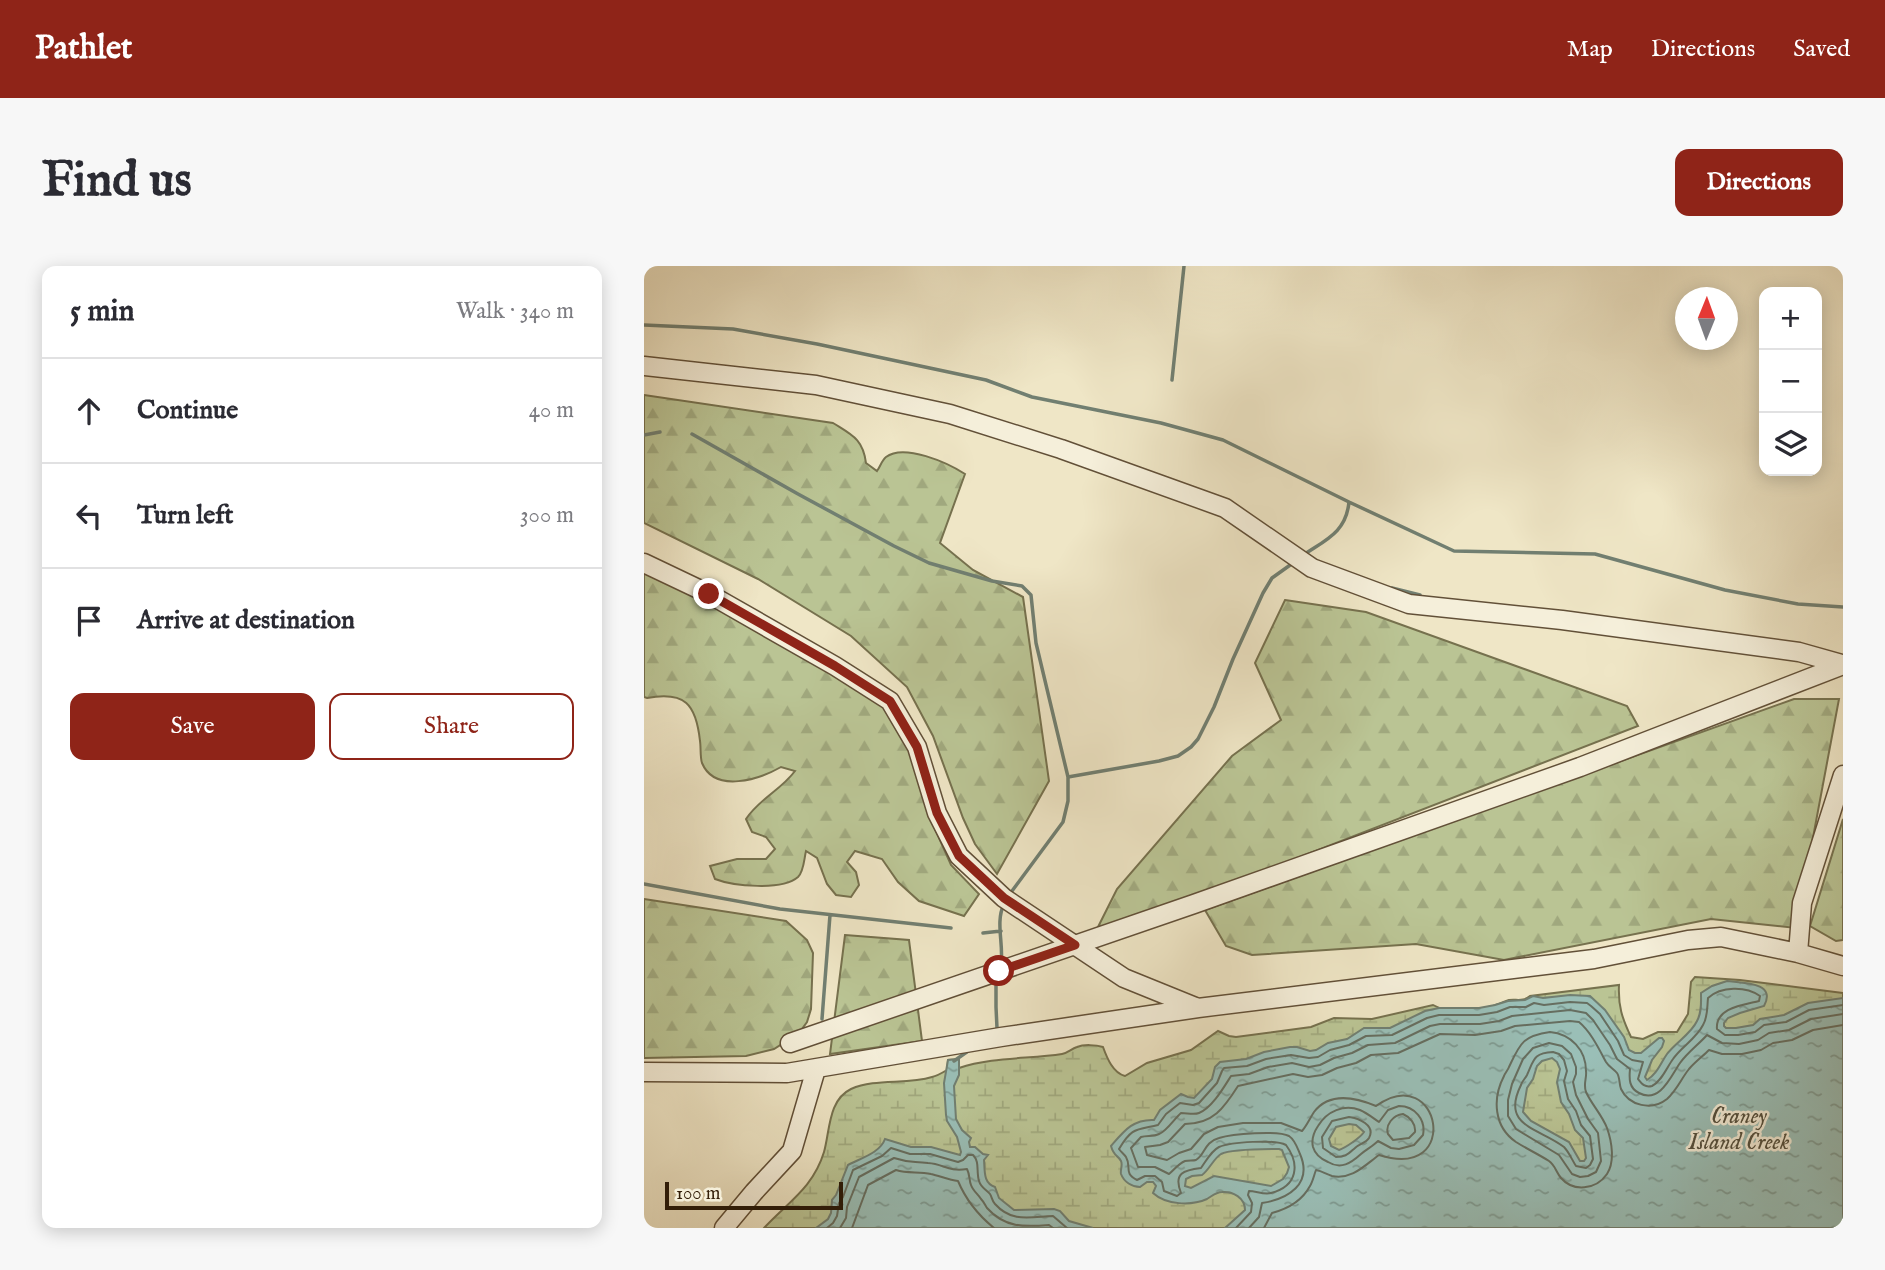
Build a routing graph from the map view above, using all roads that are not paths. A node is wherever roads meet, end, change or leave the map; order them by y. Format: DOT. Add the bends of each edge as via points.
graph roads {
  1 [pos="644,366"];
  2 [pos="644,563"];
  3 [pos="1842,664"];
  4 [pos="1843,775"];
  5 [pos="1075,945"];
  6 [pos="1798,953"];
  7 [pos="1843,966"];
  8 [pos="1198,1008"];
  9 [pos="790,1043"];
  10 [pos="816,1069"];
  11 [pos="644,1072"];
  12 [pos="724,1228"];
  1 -- 3 [label="lane" via="816,385 950,414 1225,508 1312,568 1409,604 1799,652"];
  2 -- 5 [label="lane" via="709,594 890,701 917,747 937,813 959,856 1004,898"];
  3 -- 5 [label="lane" via="1580,767"];
  4 -- 6 [label="lane" via="1802,903"];
  5 -- 8 [label="lane" via="1124,978"];
  5 -- 9 [label="lane"];
  6 -- 7 [label="lane"];
  6 -- 8 [label="lane" via="1721,937 1688,940 1594,959"];
  8 -- 10 [label="lane"];
  10 -- 11 [label="lane"];
  10 -- 12 [label="lane" via="792,1151"];
}
